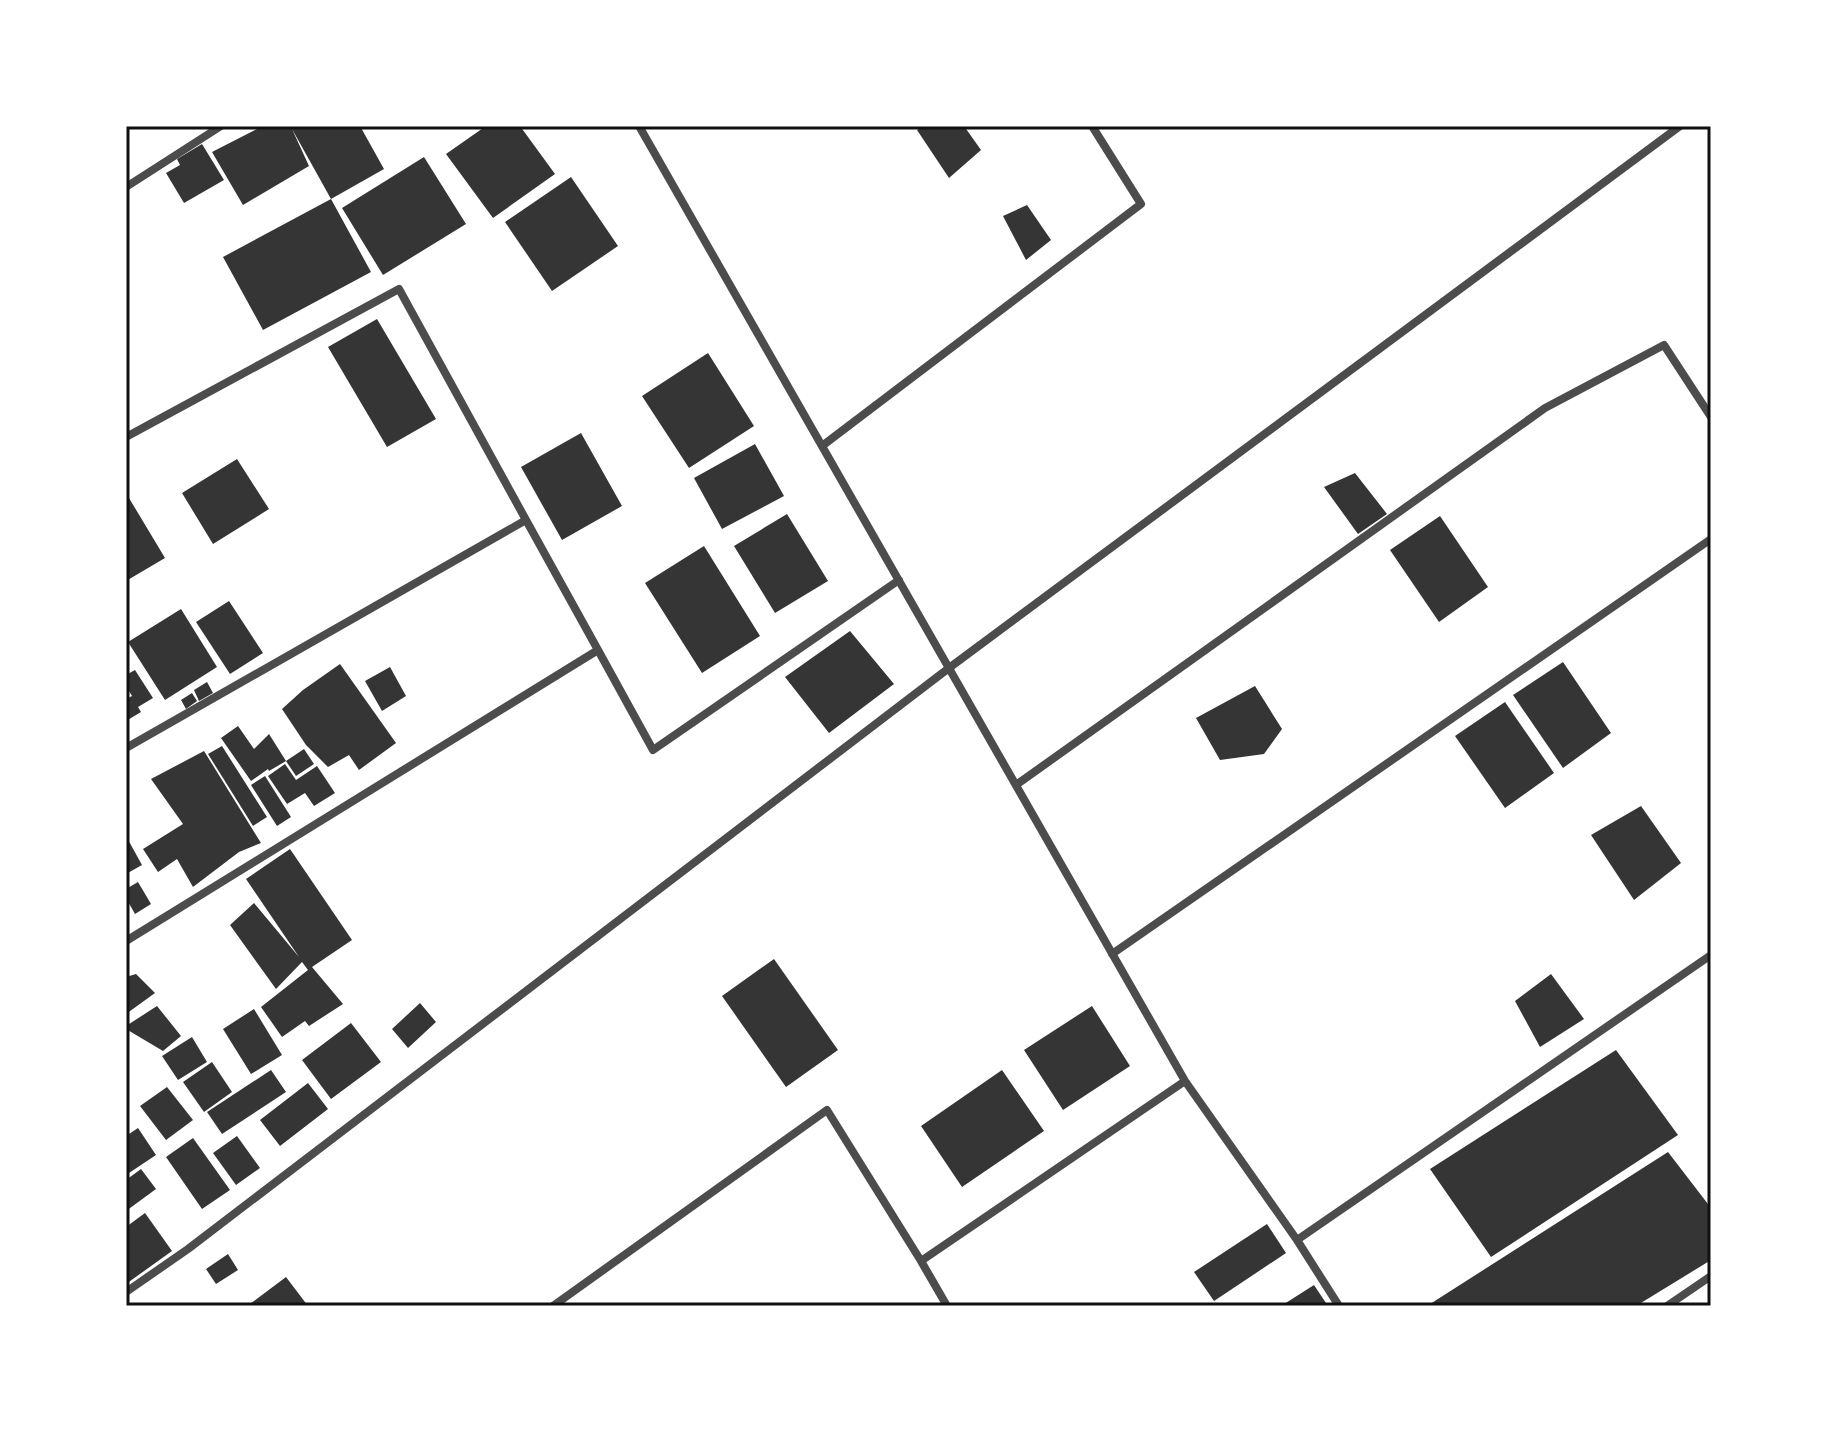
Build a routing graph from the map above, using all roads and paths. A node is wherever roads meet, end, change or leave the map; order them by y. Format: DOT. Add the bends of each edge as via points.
graph roads {
  1 [pos="221,126"];
  2 [pos="639,126"];
  3 [pos="1092,126"];
  4 [pos="1680,126"];
  5 [pos="126,187"];
  6 [pos="1711,417"];
  7 [pos="126,437"];
  8 [pos="822,446"];
  9 [pos="526,520"];
  10 [pos="1711,539"];
  11 [pos="899,580"];
  12 [pos="598,650"];
  13 [pos="949,668"];
  14 [pos="126,748"];
  15 [pos="1016,785"];
  16 [pos="126,941"];
  17 [pos="1112,954"];
  18 [pos="1711,955"];
  19 [pos="1185,1081"];
  20 [pos="1297,1240"];
  21 [pos="921,1261"];
  22 [pos="1711,1276"];
  23 [pos="126,1292"];
  24 [pos="553,1306"];
  25 [pos="947,1306"];
  26 [pos="1339,1306"];
  27 [pos="1667,1306"];
  1 -- 5 [label="street"];
  2 -- 8 [label="street"];
  3 -- 8 [label="street" via="1141,204"];
  4 -- 13 [label="street"];
  6 -- 15 [label="street" via="1664,345 1558,401"];
  7 -- 9 [label="street" via="399,289"];
  8 -- 11 [label="street"];
  9 -- 12 [label="street"];
  9 -- 14 [label="street"];
  10 -- 17 [label="street"];
  11 -- 12 [label="street" via="653,750"];
  11 -- 13 [label="street"];
  12 -- 16 [label="street"];
  13 -- 15 [label="street"];
  13 -- 23 [label="street"];
  15 -- 17 [label="street"];
  17 -- 19 [label="street"];
  18 -- 20 [label="street"];
  19 -- 20 [label="street"];
  19 -- 21 [label="street"];
  20 -- 26 [label="street"];
  21 -- 24 [label="street" via="827,1110"];
  21 -- 25 [label="street"];
  22 -- 27 [label="street"];
}
